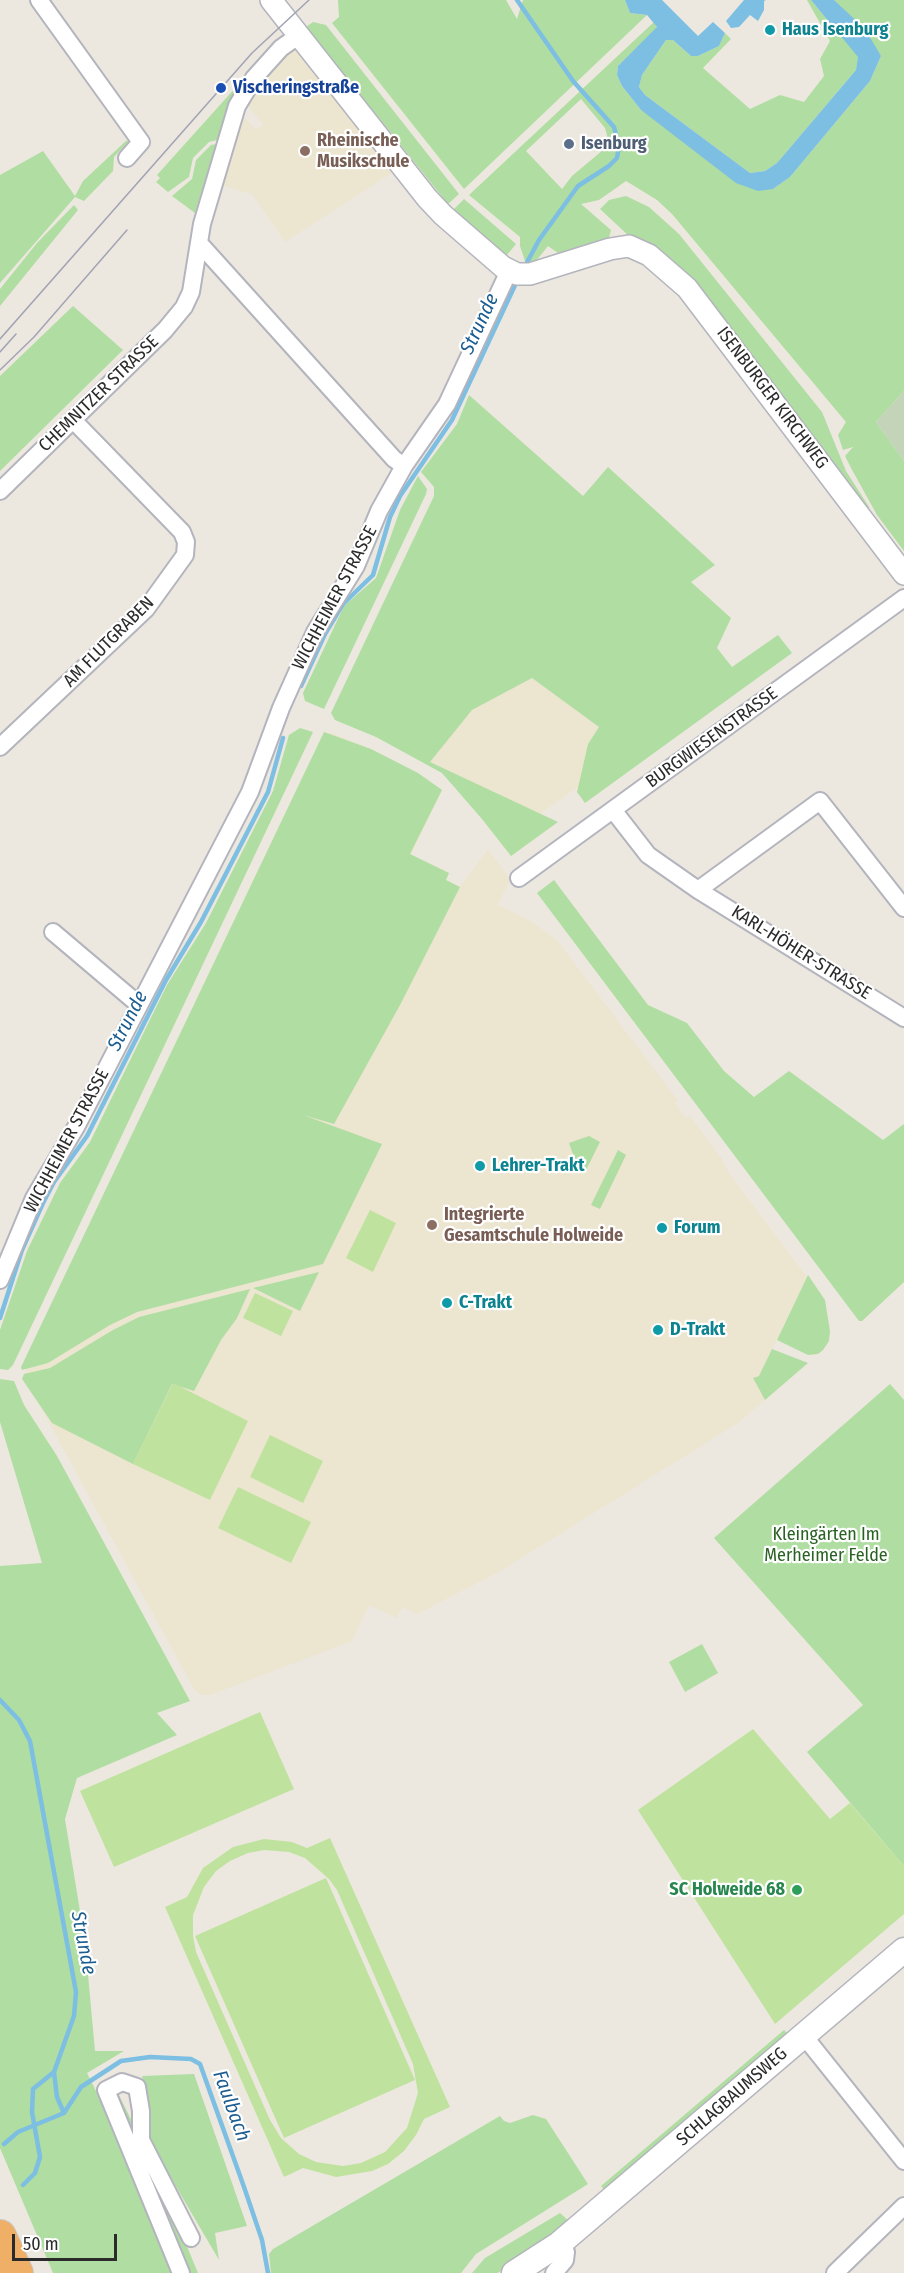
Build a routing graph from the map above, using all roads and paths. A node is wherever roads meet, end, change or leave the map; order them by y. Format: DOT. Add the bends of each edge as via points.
graph roads {
  1 [pos="39,0"];
  2 [pos="271,0"];
  3 [pos="298,36"];
  4 [pos="127,158"];
  5 [pos="200,241"];
  6 [pos="223,270"];
  7 [pos="517,273"];
  8 [pos="191,292"];
  9 [pos="73,420"];
  10 [pos="404,466"];
  11 [pos="0,491"];
  12 [pos="904,574"];
  13 [pos="904,598"];
  14 [pos="0,747"];
  15 [pos="613,810"];
  16 [pos="519,878"];
  17 [pos="698,890"];
  18 [pos="904,909"];
  19 [pos="53,932"];
  20 [pos="138,1004"];
  21 [pos="904,1018"];
  22 [pos="0,1280"];
  23 [pos="904,1950"];
  24 [pos="804,2036"];
  25 [pos="904,2161"];
  26 [pos="904,2206"];
  27 [pos="0,2236"];
  28 [pos="191,2238"];
  29 [pos="559,2244"];
  30 [pos="17,2273"];
  31 [pos="181,2273"];
  32 [pos="514,2273"];
  33 [pos="554,2273"];
  34 [pos="835,2273"];
  1 -- 4 [label="street" via="141,142"];
  2 -- 3 [label="street"];
  3 -- 5 [label="street, CHEMNITZER STRASSE" via="281,48 241,96"];
  3 -- 7 [label="street" via="427,198"];
  5 -- 6 [label="street"];
  5 -- 8 [label="street, CHEMNITZER STRASSE"];
  6 -- 8 [label="street, CHEMNITZER STRASSE" via="206,274"];
  6 -- 10 [label="street"];
  7 -- 10 [label="street, WICHHEIMER STRASSE" via="447,404"];
  7 -- 12 [label="street, ISENBURGER KIRCHWEG" via="621,246 649,255 687,288"];
  8 -- 9 [label="street, CHEMNITZER STRASSE" via="177,317"];
  9 -- 11 [label="street, CHEMNITZER STRASSE"];
  9 -- 14 [label="street, AM FLUTGRABEN" via="182,532 185,555 146,609"];
  10 -- 20 [label="street, WICHHEIMER STRASSE" via="379,511 356,566 333,598 301,661 250,792"];
  13 -- 15 [label="street, BURGWIESENSTRASSE"];
  15 -- 16 [label="street, BURGWIESENSTRASSE"];
  15 -- 17 [label="street, KARL-HÖHER-STRASSE" via="648,855"];
  17 -- 18 [label="street" via="820,801"];
  17 -- 21 [label="street, KARL-HÖHER-STRASSE"];
  19 -- 20 [label="street"];
  20 -- 22 [label="street, WICHHEIMER STRASSE" via="76,1127 34,1198"];
  23 -- 24 [label="main road, SCHLAGBAUMSWEG"];
  24 -- 25 [label="street"];
  24 -- 29 [label="main road, SCHLAGBAUMSWEG"];
  26 -- 34 [label="street"];
  27 -- 30 [label="highway"];
  28 -- 31 [label="street" via="141,2140 137,2087 122,2082 106,2090"];
  29 -- 32 [label="main road, SCHLAGBAUMSWEG"];
  29 -- 33 [label="street" via="566,2252 565,2260"];
}
